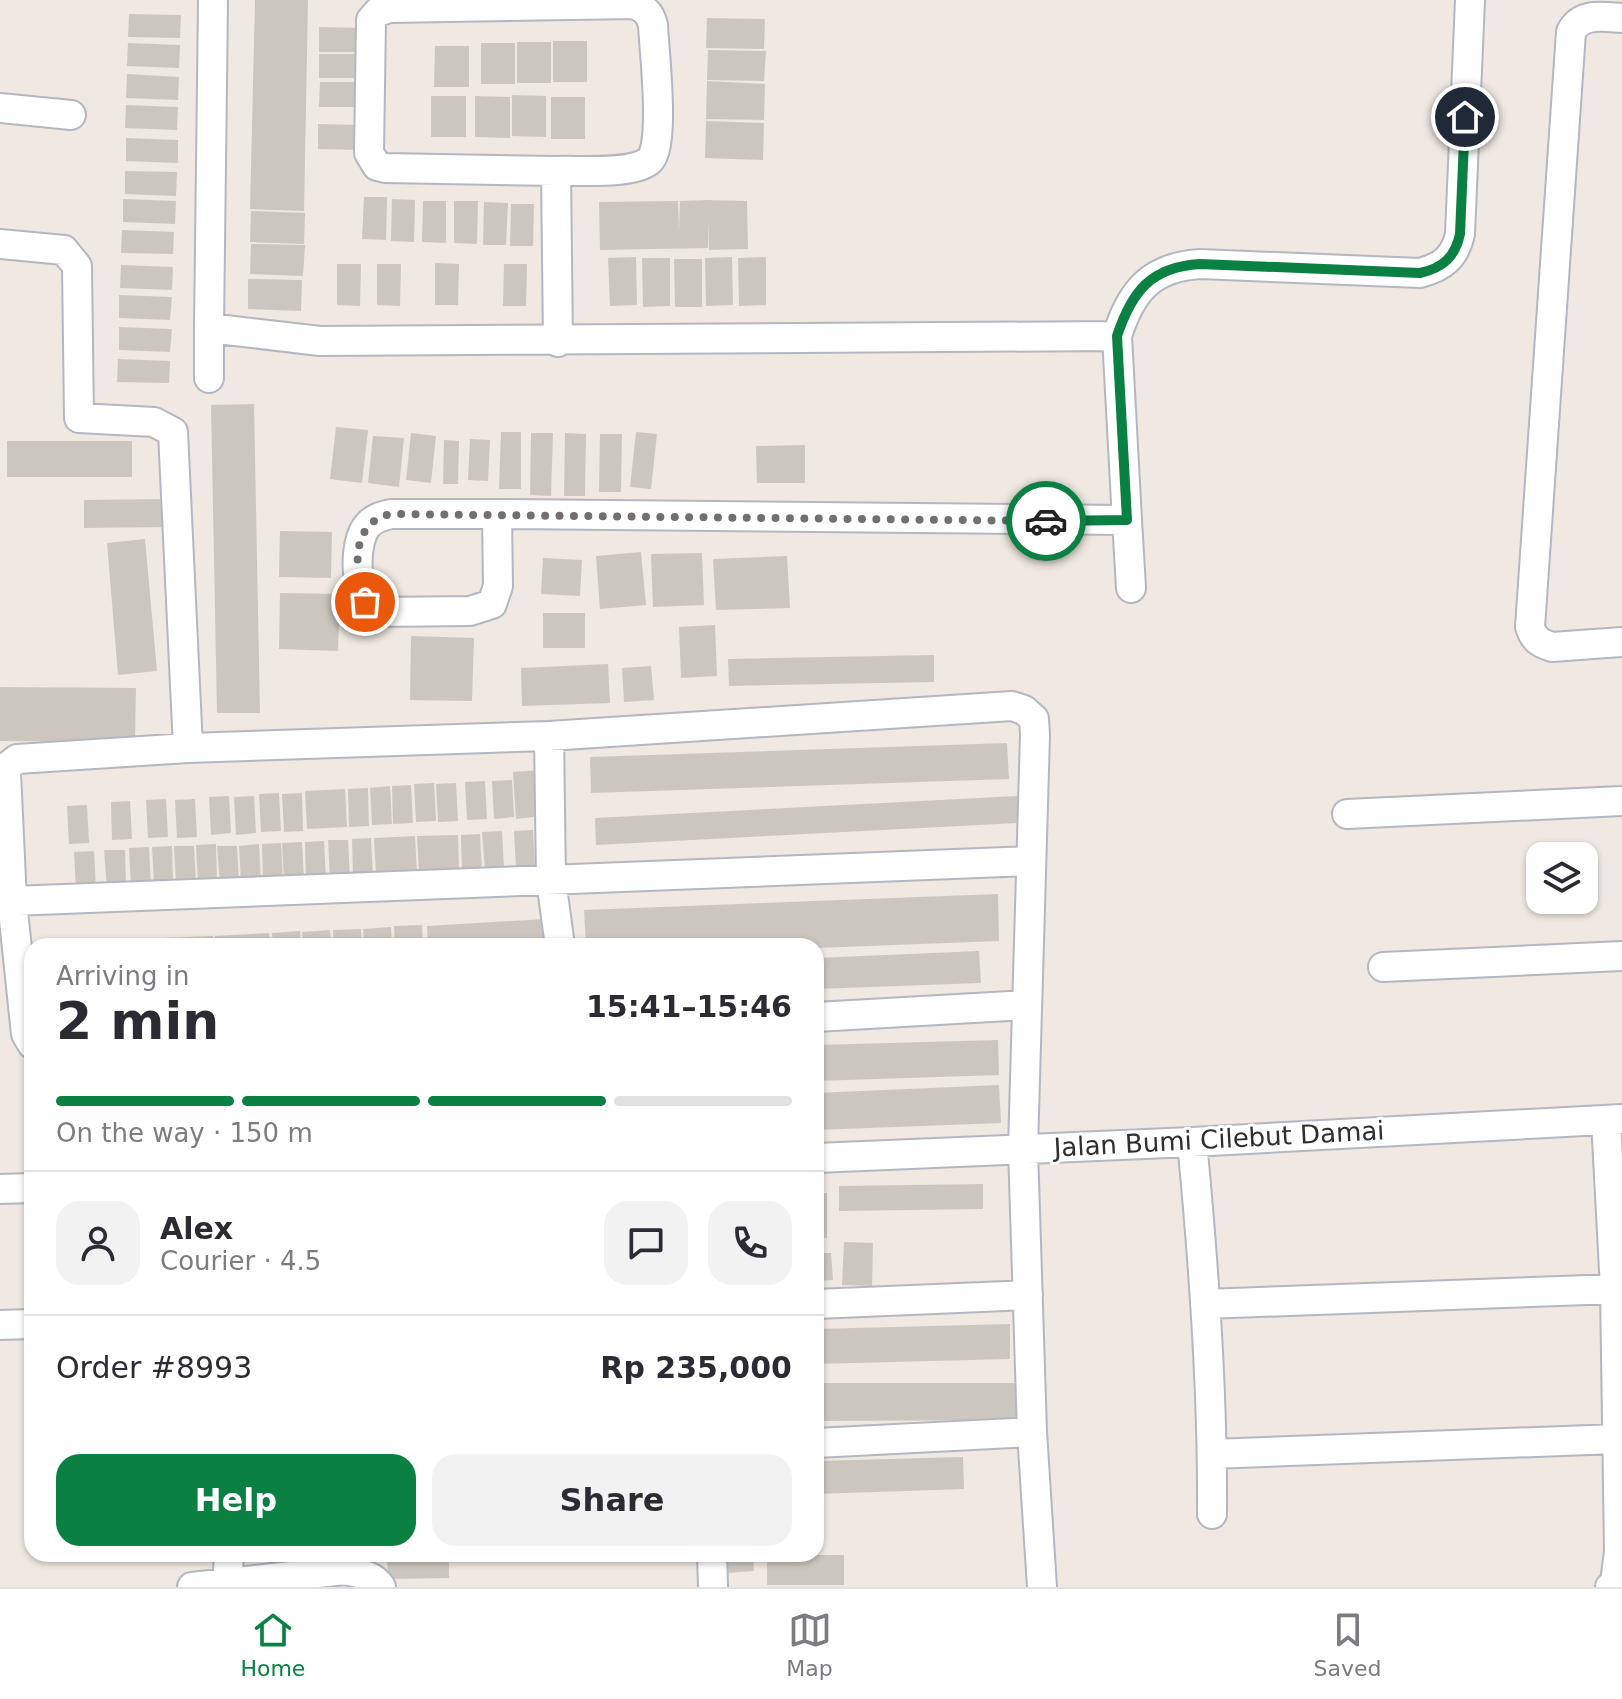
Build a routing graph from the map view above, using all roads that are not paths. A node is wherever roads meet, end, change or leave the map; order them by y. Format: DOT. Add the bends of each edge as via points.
graph roads {
  1 [pos="213,0"];
  2 [pos="1470,0"];
  3 [pos="607,2"];
  4 [pos="1622,18"];
  5 [pos="0,108"];
  6 [pos="71,115"];
  7 [pos="556,171"];
  8 [pos="0,244"];
  9 [pos="209,328"];
  10 [pos="1117,336"];
  11 [pos="558,342"];
  12 [pos="209,378"];
  13 [pos="497,514"];
  14 [pos="1127,520"];
  15 [pos="1131,588"];
  16 [pos="1622,642"];
  17 [pos="549,736"];
  18 [pos="188,748"];
  19 [pos="1622,801"];
  20 [pos="1347,814"];
  21 [pos="1031,861"];
  22 [pos="551,880"];
  23 [pos="12,901"];
  24 [pos="559,938"];
  25 [pos="1622,956"];
  26 [pos="1383,967"];
  27 [pos="1026,1005"];
  28 [pos="24,1015"];
  29 [pos="824,1017"];
  30 [pos="1614,1120"];
  31 [pos="1192,1142"];
  32 [pos="1023,1148"];
  33 [pos="824,1158"];
  34 [pos="24,1188"];
  35 [pos="0,1189"];
  36 [pos="1615,1289"];
  37 [pos="1028,1295"];
  38 [pos="824,1304"];
  39 [pos="1205,1304"];
  40 [pos="24,1324"];
  41 [pos="0,1325"];
  42 [pos="1032,1432"];
  43 [pos="1616,1439"];
  44 [pos="824,1443"];
  45 [pos="1212,1454"];
  46 [pos="1212,1514"];
  47 [pos="228,1562"];
  48 [pos="712,1562"];
  49 [pos="227,1586"];
  50 [pos="192,1587"];
  51 [pos="381,1587"];
  52 [pos="713,1587"];
  53 [pos="1042,1587"];
  54 [pos="1610,1587"];
  1 -- 9 [label="street"];
  2 -- 10 [label="street" via="1460,234 1448,261 1420,273 1179,265 1163,270 1134,297"];
  3 -- 7 [label="street" via="634,4 651,15 655,152 650,160 627,168"];
  3 -- 7 [label="street" via="389,8 371,20 369,153 377,166"];
  4 -- 16 [label="street" via="1583,19 1571,32 1530,627 1541,644 1552,647"];
  5 -- 6 [label="street"];
  7 -- 11 [label="street"];
  8 -- 18 [label="street" via="64,250 77,266 79,418 154,422 173,432"];
  9 -- 11 [label="street" via="320,341"];
  9 -- 12 [label="street"];
  10 -- 11 [label="street"];
  10 -- 14 [label="street"];
  13 -- 13 [label="street" via="498,586 492,604 470,611 377,612 365,602 358,546 369,523 379,516"];
  13 -- 14 [label="street"];
  14 -- 15 [label="street"];
  17 -- 18 [label="street"];
  17 -- 21 [label="street" via="1012,706 1034,719"];
  17 -- 22 [label="street"];
  18 -- 23 [label="street" via="12,762 6,773"];
  19 -- 20 [label="street"];
  21 -- 22 [label="street"];
  21 -- 27 [label="street"];
  22 -- 23 [label="street"];
  22 -- 24 [label="street"];
  23 -- 28 [label="street"];
  25 -- 26 [label="street"];
  27 -- 29 [label="street"];
  27 -- 32 [label="street"];
  30 -- 31 [label="street, Jalan Bumi Cilebut Damai"];
  30 -- 36 [label="street"];
  31 -- 32 [label="street, Jalan Bumi Cilebut Damai"];
  31 -- 39 [label="street"];
  32 -- 33 [label="street, Jalan Bumi Cilebut Damai"];
  32 -- 37 [label="street"];
  34 -- 35 [label="street"];
  36 -- 39 [label="street"];
  36 -- 43 [label="street"];
  37 -- 38 [label="street"];
  37 -- 42 [label="street"];
  39 -- 45 [label="street"];
  40 -- 41 [label="street"];
  42 -- 44 [label="street"];
  42 -- 53 [label="street"];
  43 -- 45 [label="street"];
  43 -- 54 [label="street" via="1619,1551"];
  45 -- 46 [label="street"];
  47 -- 49 [label="street"];
  48 -- 52 [label="street"];
  49 -- 50 [label="street"];
  49 -- 51 [label="street" via="345,1570 365,1575"];
}
